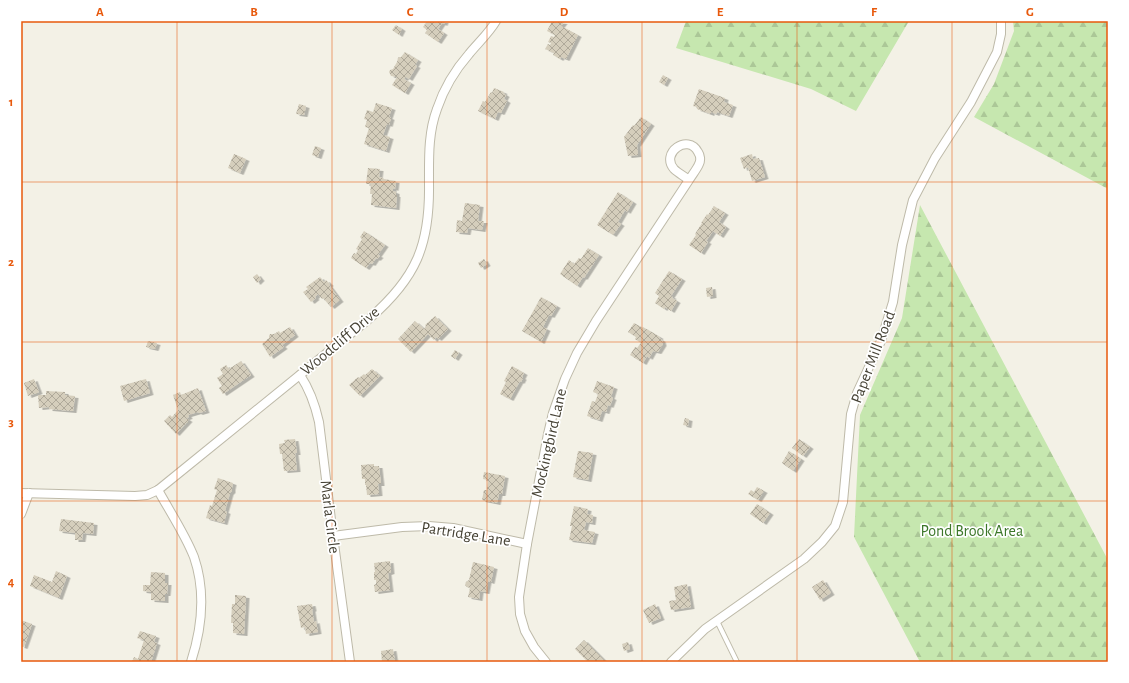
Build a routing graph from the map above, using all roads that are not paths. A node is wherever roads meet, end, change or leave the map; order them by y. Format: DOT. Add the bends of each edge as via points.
graph roads {
  1 [pos="496,21"];
  2 [pos="1001,21"];
  3 [pos="689,180"];
  4 [pos="300,374"];
  5 [pos="158,490"];
  6 [pos="25,493"];
  7 [pos="21,514"];
  8 [pos="333,536"];
  9 [pos="527,544"];
  10 [pos="717,621"];
  11 [pos="191,662"];
  12 [pos="350,662"];
  13 [pos="546,662"];
  14 [pos="671,662"];
  15 [pos="737,662"];
  1 -- 4 [label="street, Woodcliff Drive" via="460,65 436,110 429,148 430,204 427,228 420,252 410,272 380,309"];
  2 -- 10 [label="street, Paper Mill Road" via="997,52 971,102 935,158 913,200 902,245 893,302 881,341 857,393 851,414 843,502 834,526 804,559"];
  3 -- 9 [label="street, Mockingbird Lane" via="596,321 568,370 550,424"];
  4 -- 5 [label="street, Woodcliff Drive"];
  4 -- 8 [label="street, Marla Circle" via="311,393 316,410"];
  5 -- 6 [label="street, Woodcliff Drive" via="147,495 135,496"];
  5 -- 11 [label="street" via="189,545 198,571 201,620"];
  6 -- 7 [label="street"];
  8 -- 9 [label="street, Partridge Lane" via="429,526 452,528"];
  8 -- 12 [label="street, Marla Circle"];
  9 -- 13 [label="street, Mockingbird Lane" via="519,597 520,614 529,639"];
  10 -- 14 [label="street, Paper Mill Road"];
  10 -- 15 [label="lane"];
}
